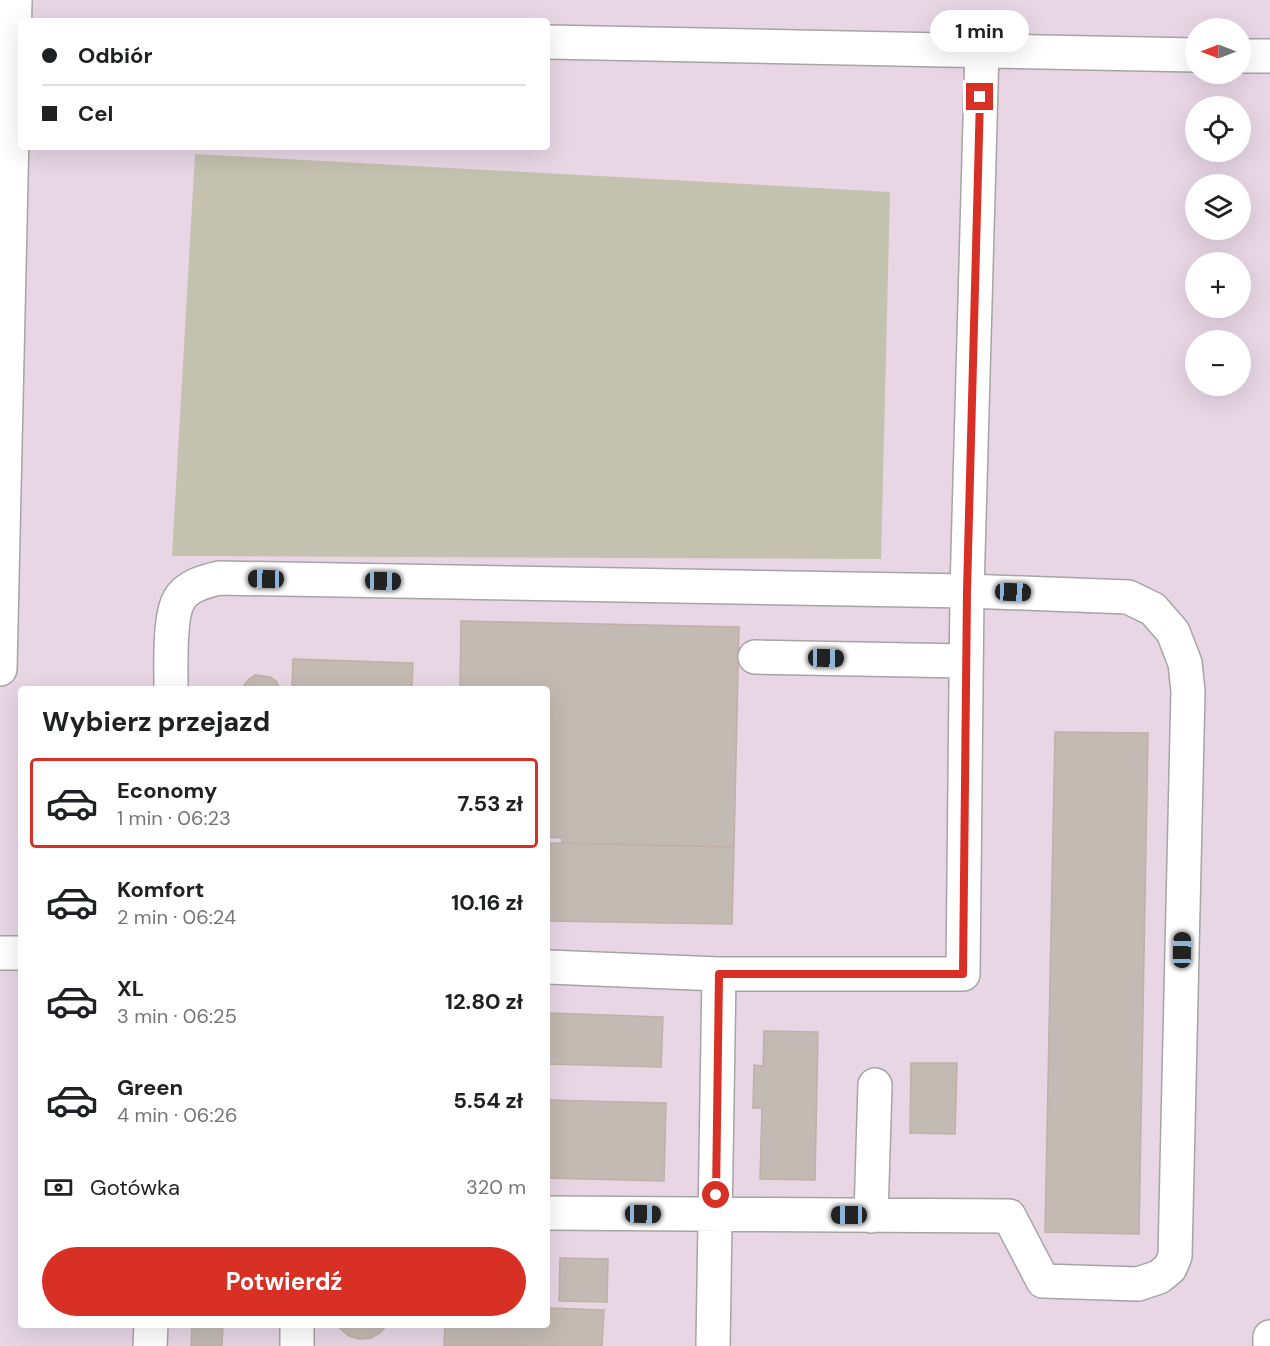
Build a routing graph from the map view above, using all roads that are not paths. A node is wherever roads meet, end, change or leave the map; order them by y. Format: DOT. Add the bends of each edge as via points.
graph roads {
  1 [pos="12,23"];
  2 [pos="550,42"];
  3 [pos="982,50"];
  4 [pos="1185,55"];
  5 [pos="1251,56"];
  6 [pos="1270,56"];
  7 [pos="967,591"];
  8 [pos="756,657"];
  9 [pos="966,661"];
  10 [pos="0,669"];
  11 [pos="171,686"];
  12 [pos="0,953"];
  13 [pos="18,953"];
  14 [pos="550,967"];
  15 [pos="719,974"];
  16 [pos="875,1085"];
  17 [pos="550,1213"];
  18 [pos="715,1215"];
  19 [pos="871,1216"];
  20 [pos="151,1328"];
  21 [pos="297,1328"];
  22 [pos="1270,1337"];
  23 [pos="150,1346"];
  24 [pos="297,1346"];
  25 [pos="712,1346"];
  26 [pos="1270,1346"];
  1 -- 10 [label="lane"];
  2 -- 3 [label="lane"];
  3 -- 4 [label="lane"];
  3 -- 7 [label="lane"];
  5 -- 6 [label="lane"];
  7 -- 9 [label="lane"];
  7 -- 11 [label="lane" via="219,578 204,581 180,597 174,611"];
  7 -- 19 [label="lane" via="1128,597 1153,609 1173,632 1185,663 1188,692 1175,1256 1170,1268 1159,1277 1138,1284 1043,1281 1008,1216"];
  8 -- 9 [label="lane"];
  9 -- 15 [label="lane" via="963,974"];
  12 -- 13 [label="lane"];
  14 -- 15 [label="lane"];
  15 -- 18 [label="lane"];
  16 -- 19 [label="lane"];
  17 -- 18 [label="lane"];
  18 -- 19 [label="lane"];
  18 -- 25 [label="lane"];
  20 -- 23 [label="lane"];
  21 -- 24 [label="lane"];
  22 -- 26 [label="lane"];
}
